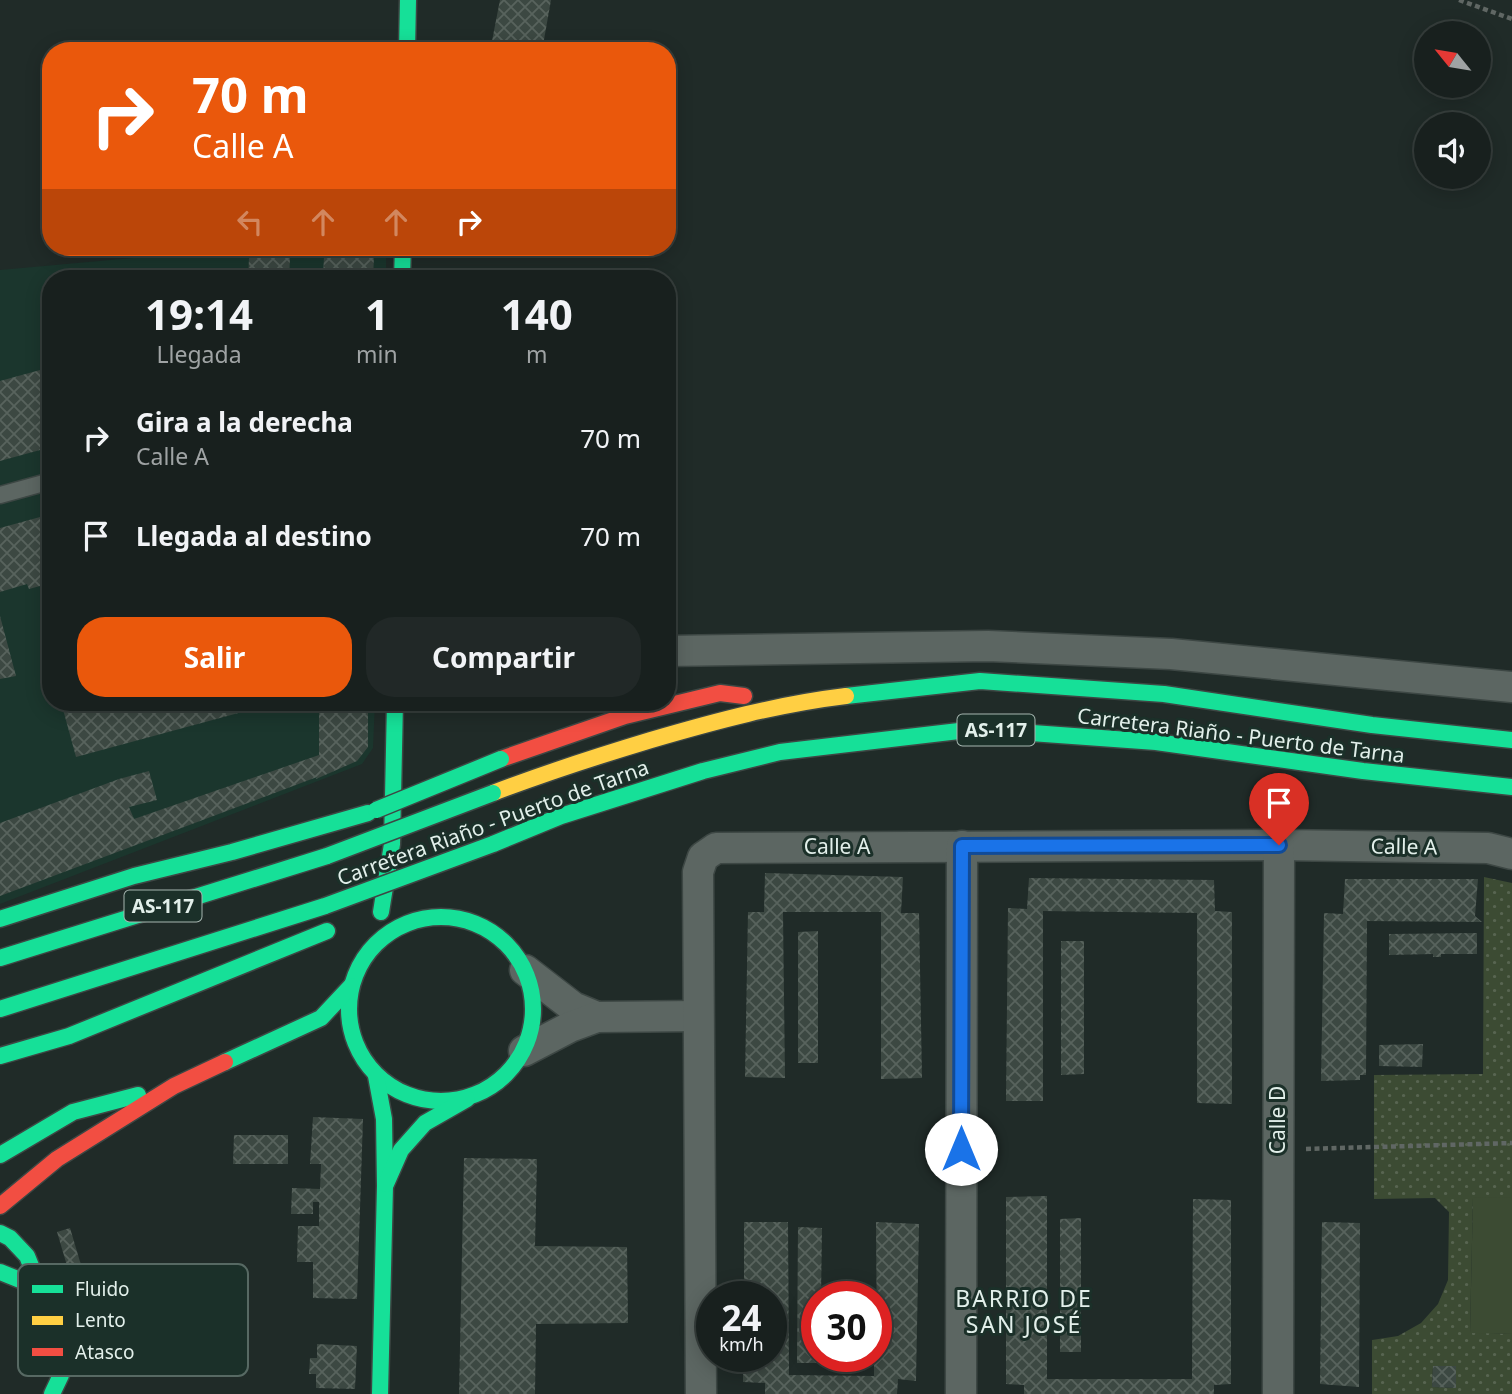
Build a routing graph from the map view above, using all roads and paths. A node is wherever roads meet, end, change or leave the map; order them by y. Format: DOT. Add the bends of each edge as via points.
graph roads {
  1 [pos="408,0"];
  2 [pos="1460,0"];
  3 [pos="1512,19"];
  4 [pos="407,42"];
  5 [pos="42,483"];
  6 [pos="0,495"];
  7 [pos="676,651"];
  8 [pos="1512,687"];
  9 [pos="795,702"];
  10 [pos="676,704"];
  11 [pos="395,711"];
  12 [pos="646,711"];
  13 [pos="1512,740"];
  14 [pos="780,752"];
  15 [pos="705,787"];
  16 [pos="1512,788"];
  17 [pos="392,844"];
  18 [pos="1279,845"];
  19 [pos="962,846"];
  20 [pos="1512,854"];
  21 [pos="418,888"];
  22 [pos="434,902"];
  23 [pos="402,904"];
  24 [pos="450,917"];
  25 [pos="365,918"];
  26 [pos="0,919"];
  27 [pos="333,929"];
  28 [pos="377,943"];
  29 [pos="0,958"];
  30 [pos="525,970"];
  31 [pos="351,986"];
  32 [pos="0,1009"];
  33 [pos="698,1016"];
  34 [pos="597,1017"];
  35 [pos="280,1038"];
  36 [pos="305,1041"];
  37 [pos="340,1050"];
  38 [pos="524,1051"];
  39 [pos="0,1056"];
  40 [pos="372,1071"];
  41 [pos="174,1086"];
  42 [pos="469,1098"];
  43 [pos="1512,1136"];
  44 [pos="1510,1144"];
  45 [pos="1278,1149"];
  46 [pos="0,1155"];
  47 [pos="57,1159"];
  48 [pos="385,1186"];
  49 [pos="37,1196"];
  50 [pos="0,1206"];
  51 [pos="0,1233"];
  52 [pos="27,1233"];
  53 [pos="27,1256"];
  54 [pos="30,1264"];
  55 [pos="0,1272"];
  56 [pos="18,1279"];
  57 [pos="61,1376"];
  58 [pos="52,1394"];
  59 [pos="380,1394"];
  60 [pos="701,1394"];
  61 [pos="961,1394"];
  62 [pos="1278,1394"];
  1 -- 4 [label="main road"];
  2 -- 3 [label="path"];
  5 -- 6 [label="lane"];
  7 -- 8 [label="street" via="1002,646 1171,654"];
  9 -- 10 [label="main road, bridge" via="720,693"];
  9 -- 13 [label="main road, Carretera Riaño - Puerto de Tarna / AS-117" via="981,681 1164,694"];
  9 -- 29 [label="main road, Carretera Riaño - Puerto de Tarna / AS-117, bridge" via="583,761 327,856"];
  11 -- 17 [label="main road"];
  12 -- 26 [label="main road, bridge" via="501,759 368,813 134,876"];
  14 -- 15 [label="main road"];
  14 -- 16 [label="main road, Carretera Riaño - Puerto de Tarna / AS-117" via="976,729 1156,742"];
  14 -- 32 [label="main road, Carretera Riaño - Puerto de Tarna / AS-117, bridge" via="587,808 325,906"];
  17 -- 21 [label="main road"];
  17 -- 28 [label="main road"];
  18 -- 19 [label="street, Calle A"];
  18 -- 20 [label="street, Calle A" via="1488,848"];
  18 -- 45 [label="street, Calle D"];
  19 -- 33 [label="street, Calle A" via="716,848 703,857 698,872"];
  19 -- 61 [label="street"];
  22 -- 24 [label="main road"];
  23 -- 25 [label="main road"];
  24 -- 28 [label="main road" via="423,918 398,927"];
  24 -- 30 [label="main road" via="481,925 498,937"];
  27 -- 39 [label="main road" via="69,1036"];
  28 -- 31 [label="main road" via="361,962"];
  30 -- 34 [label="street" via="573,1007"];
  30 -- 38 [label="main road" via="533,997"];
  31 -- 35 [label="main road" via="321,1018"];
  31 -- 40 [label="main road" via="348,1014 354,1042"];
  33 -- 34 [label="street"];
  33 -- 60 [label="street, Calle A"];
  34 -- 38 [label="street"];
  35 -- 36 [label="main road"];
  35 -- 41 [label="main road"];
  37 -- 40 [label="main road"];
  38 -- 42 [label="main road" via="510,1071"];
  40 -- 42 [label="main road" via="396,1091 419,1100"];
  40 -- 48 [label="main road" via="384,1119"];
  41 -- 46 [label="main road" via="73,1112"];
  41 -- 47 [label="main road"];
  42 -- 48 [label="main road" via="425,1123 401,1150"];
  43 -- 44 [label="path"];
  44 -- 45 [label="path"];
  45 -- 62 [label="street, Calle D"];
  47 -- 49 [label="main road"];
  47 -- 50 [label="main road"];
  48 -- 59 [label="main road"];
  51 -- 53 [label="main road"];
  52 -- 53 [label="main road"];
  53 -- 54 [label="main road"];
  55 -- 56 [label="main road"];
  57 -- 58 [label="main road"];
}
